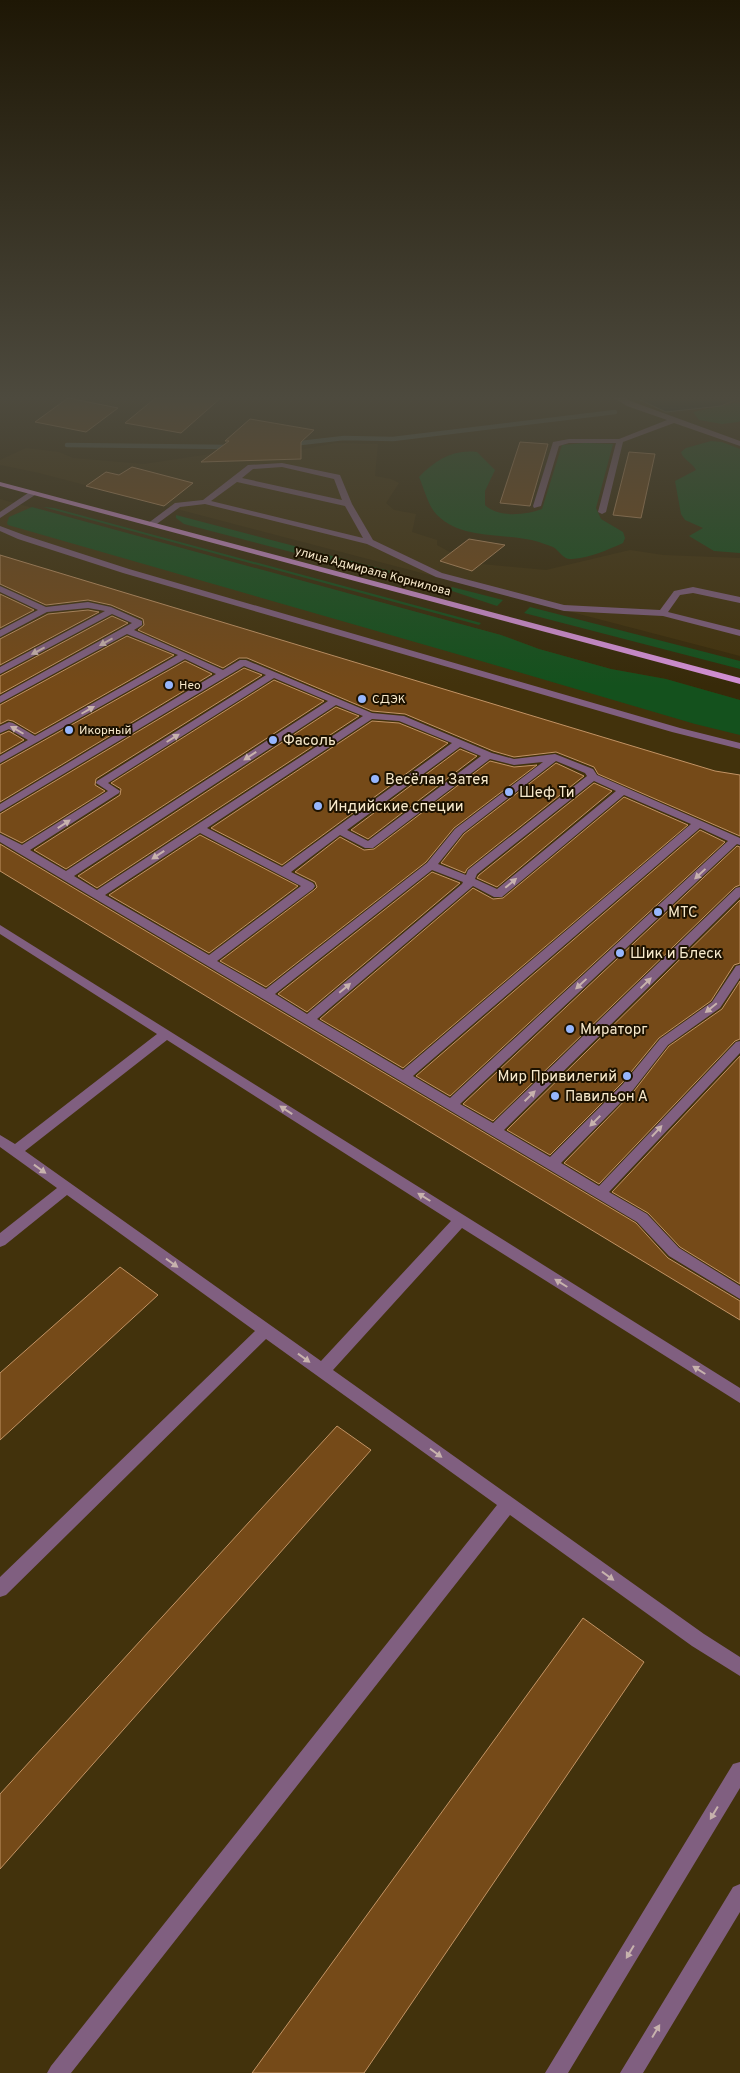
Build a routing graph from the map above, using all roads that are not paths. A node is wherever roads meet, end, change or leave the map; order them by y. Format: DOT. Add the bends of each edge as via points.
graph roads {
  1 [pos="34,493"];
  2 [pos="217,493"];
  3 [pos="298,493"];
  4 [pos="343,493"];
  5 [pos="541,493"];
  6 [pos="607,493"];
  7 [pos="205,502"];
  8 [pos="348,504"];
  9 [pos="537,506"];
  10 [pos="602,512"];
  11 [pos="0,516"];
  12 [pos="151,524"];
  13 [pos="0,528"];
  14 [pos="370,542"];
  15 [pos="0,589"];
  16 [pos="740,589"];
  17 [pos="737,599"];
  18 [pos="46,610"];
  19 [pos="112,611"];
  20 [pos="663,613"];
  21 [pos="127,630"];
  22 [pos="740,633"];
  23 [pos="0,634"];
  24 [pos="185,655"];
  25 [pos="0,671"];
  26 [pos="222,674"];
  27 [pos="274,674"];
  28 [pos="740,681"];
  29 [pos="0,700"];
  30 [pos="335,701"];
  31 [pos="370,716"];
  32 [pos="0,730"];
  33 [pos="34,740"];
  34 [pos="458,744"];
  35 [pos="740,746"];
  36 [pos="488,755"];
  37 [pos="556,757"];
  38 [pos="0,760"];
  39 [pos="593,777"];
  40 [pos="623,790"];
  41 [pos="0,809"];
  42 [pos="698,824"];
  43 [pos="199,828"];
  44 [pos="340,831"];
  45 [pos="0,837"];
  46 [pos="738,841"];
  47 [pos="22,850"];
  48 [pos="431,866"];
  49 [pos="283,872"];
  50 [pos="66,876"];
  51 [pos="470,880"];
  52 [pos="740,891"];
  53 [pos="97,894"];
  54 [pos="0,929"];
  55 [pos="209,961"];
  56 [pos="740,970"];
  57 [pos="266,995"];
  58 [pos="308,1020"];
  59 [pos="166,1034"];
  60 [pos="740,1045"];
  61 [pos="404,1077"];
  62 [pos="451,1104"];
  63 [pos="495,1130"];
  64 [pos="0,1140"];
  65 [pos="15,1151"];
  66 [pos="552,1164"];
  67 [pos="66,1188"];
  68 [pos="600,1193"];
  69 [pos="460,1220"];
  70 [pos="0,1241"];
  71 [pos="740,1293"];
  72 [pos="265,1330"];
  73 [pos="322,1371"];
  74 [pos="740,1396"];
  75 [pos="508,1504"];
  76 [pos="0,1589"];
  77 [pos="740,1668"];
  78 [pos="740,1772"];
  79 [pos="740,1894"];
  80 [pos="58,2073"];
  81 [pos="556,2073"];
  82 [pos="631,2073"];
  1 -- 11 [label="street"];
  1 -- 12 [label="main road, улица Адмирала Корнилова"];
  2 -- 7 [label="street"];
  3 -- 8 [label="street"];
  4 -- 8 [label="street"];
  5 -- 9 [label="street"];
  6 -- 10 [label="street"];
  7 -- 12 [label="street" via="178,505"];
  7 -- 14 [label="street"];
  8 -- 14 [label="street"];
  12 -- 28 [label="main road, улица Адмирала Корнилова"];
  13 -- 35 [label="street" via="126,571 666,728"];
  14 -- 20 [label="street" via="439,575 564,608"];
  15 -- 18 [label="street"];
  16 -- 17 [label="street"];
  17 -- 20 [label="street" via="693,590 677,593"];
  18 -- 19 [label="street" via="88,605"];
  18 -- 23 [label="street"];
  19 -- 21 [label="street" via="139,623"];
  19 -- 25 [label="street, one-way"];
  20 -- 22 [label="street"];
  21 -- 24 [label="street"];
  21 -- 29 [label="street, one-way"];
  24 -- 26 [label="street"];
  33 -- 24 [label="street, one-way"];
  26 -- 27 [label="street" via="243,662"];
  26 -- 41 [label="street"];
  27 -- 30 [label="street"];
  47 -- 27 [label="street, one-way" via="115,791 101,783"];
  30 -- 31 [label="street"];
  30 -- 50 [label="street, one-way"];
  31 -- 34 [label="street" via="402,718"];
  31 -- 43 [label="street"];
  33 -- 32 [label="street, one-way" via="8,725"];
  33 -- 38 [label="street"];
  34 -- 36 [label="street"];
  34 -- 44 [label="street"];
  36 -- 37 [label="street" via="514,762"];
  36 -- 44 [label="street" via="369,846"];
  37 -- 39 [label="street" via="589,771"];
  37 -- 48 [label="street" via="459,831"];
  39 -- 40 [label="street"];
  39 -- 51 [label="street" via="472,872"];
  40 -- 42 [label="street"];
  51 -- 40 [label="street, one-way" via="498,894"];
  42 -- 46 [label="street"];
  42 -- 61 [label="street"];
  43 -- 49 [label="street"];
  43 -- 53 [label="street, one-way"];
  44 -- 49 [label="street"];
  45 -- 47 [label="street"];
  46 -- 62 [label="street, one-way"];
  47 -- 50 [label="street"];
  48 -- 51 [label="street"];
  48 -- 57 [label="street"];
  49 -- 55 [label="street" via="309,886"];
  50 -- 53 [label="street"];
  58 -- 51 [label="street, one-way" via="467,886"];
  63 -- 52 [label="street, one-way"];
  53 -- 55 [label="street"];
  54 -- 59 [label="street"];
  55 -- 57 [label="street"];
  56 -- 66 [label="street, one-way" via="716,1005 664,1042 628,1088"];
  57 -- 58 [label="street"];
  58 -- 61 [label="street"];
  59 -- 65 [label="street"];
  69 -- 59 [label="street, one-way"];
  68 -- 60 [label="street, one-way"];
  61 -- 62 [label="street"];
  62 -- 63 [label="street"];
  63 -- 66 [label="street"];
  64 -- 65 [label="street"];
  65 -- 67 [label="street, one-way"];
  66 -- 68 [label="street"];
  67 -- 70 [label="street"];
  67 -- 72 [label="street, one-way"];
  68 -- 71 [label="street" via="642,1218 674,1252"];
  69 -- 73 [label="street"];
  74 -- 69 [label="street, one-way"];
  72 -- 73 [label="street, one-way"];
  72 -- 76 [label="street"];
  73 -- 75 [label="street, one-way"];
  75 -- 77 [label="street, one-way"];
  75 -- 80 [label="street"];
  78 -- 81 [label="street, one-way"];
  82 -- 79 [label="street, one-way"];
}
